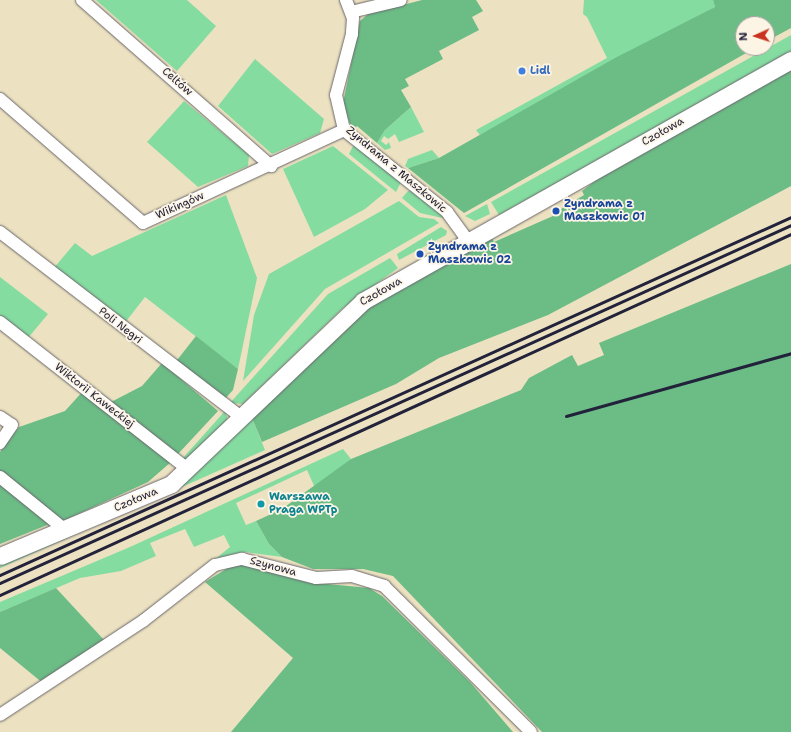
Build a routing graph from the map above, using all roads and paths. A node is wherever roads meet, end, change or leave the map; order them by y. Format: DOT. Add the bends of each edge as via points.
graph roads {
  1 [pos="82,0"];
  2 [pos="346,0"];
  3 [pos="401,0"];
  4 [pos="351,12"];
  5 [pos="791,60"];
  6 [pos="0,99"];
  7 [pos="344,130"];
  8 [pos="270,166"];
  9 [pos="0,232"];
  10 [pos="468,241"];
  11 [pos="0,322"];
  12 [pos="0,416"];
  13 [pos="241,417"];
  14 [pos="0,443"];
  15 [pos="189,470"];
  16 [pos="0,477"];
  17 [pos="64,529"];
  18 [pos="0,556"];
  19 [pos="0,716"];
  20 [pos="531,732"];
  1 -- 8 [label="street, Celtów"];
  2 -- 4 [label="street, Zyndrama z Maszkowic"];
  3 -- 4 [label="street"];
  4 -- 7 [label="street, Zyndrama z Maszkowic" via="352,34 336,91"];
  5 -- 10 [label="street, Czołowa"];
  6 -- 8 [label="street, Wikingów" via="143,222"];
  7 -- 8 [label="street, Wikingów"];
  7 -- 10 [label="street, Zyndrama z Maszkowic" via="447,212"];
  9 -- 13 [label="street, Poli Negri"];
  10 -- 13 [label="street, Czołowa" via="353,308"];
  11 -- 15 [label="street, Wiktorii Kaweckiej"];
  12 -- 14 [label="street" via="12,425"];
  13 -- 15 [label="street, Czołowa"];
  15 -- 17 [label="street, Czołowa" via="157,491"];
  16 -- 17 [label="street"];
  17 -- 18 [label="street, Czołowa"];
  19 -- 20 [label="street, Szynowa" via="144,621 214,565 242,559 316,578 352,576 384,586"];
}
